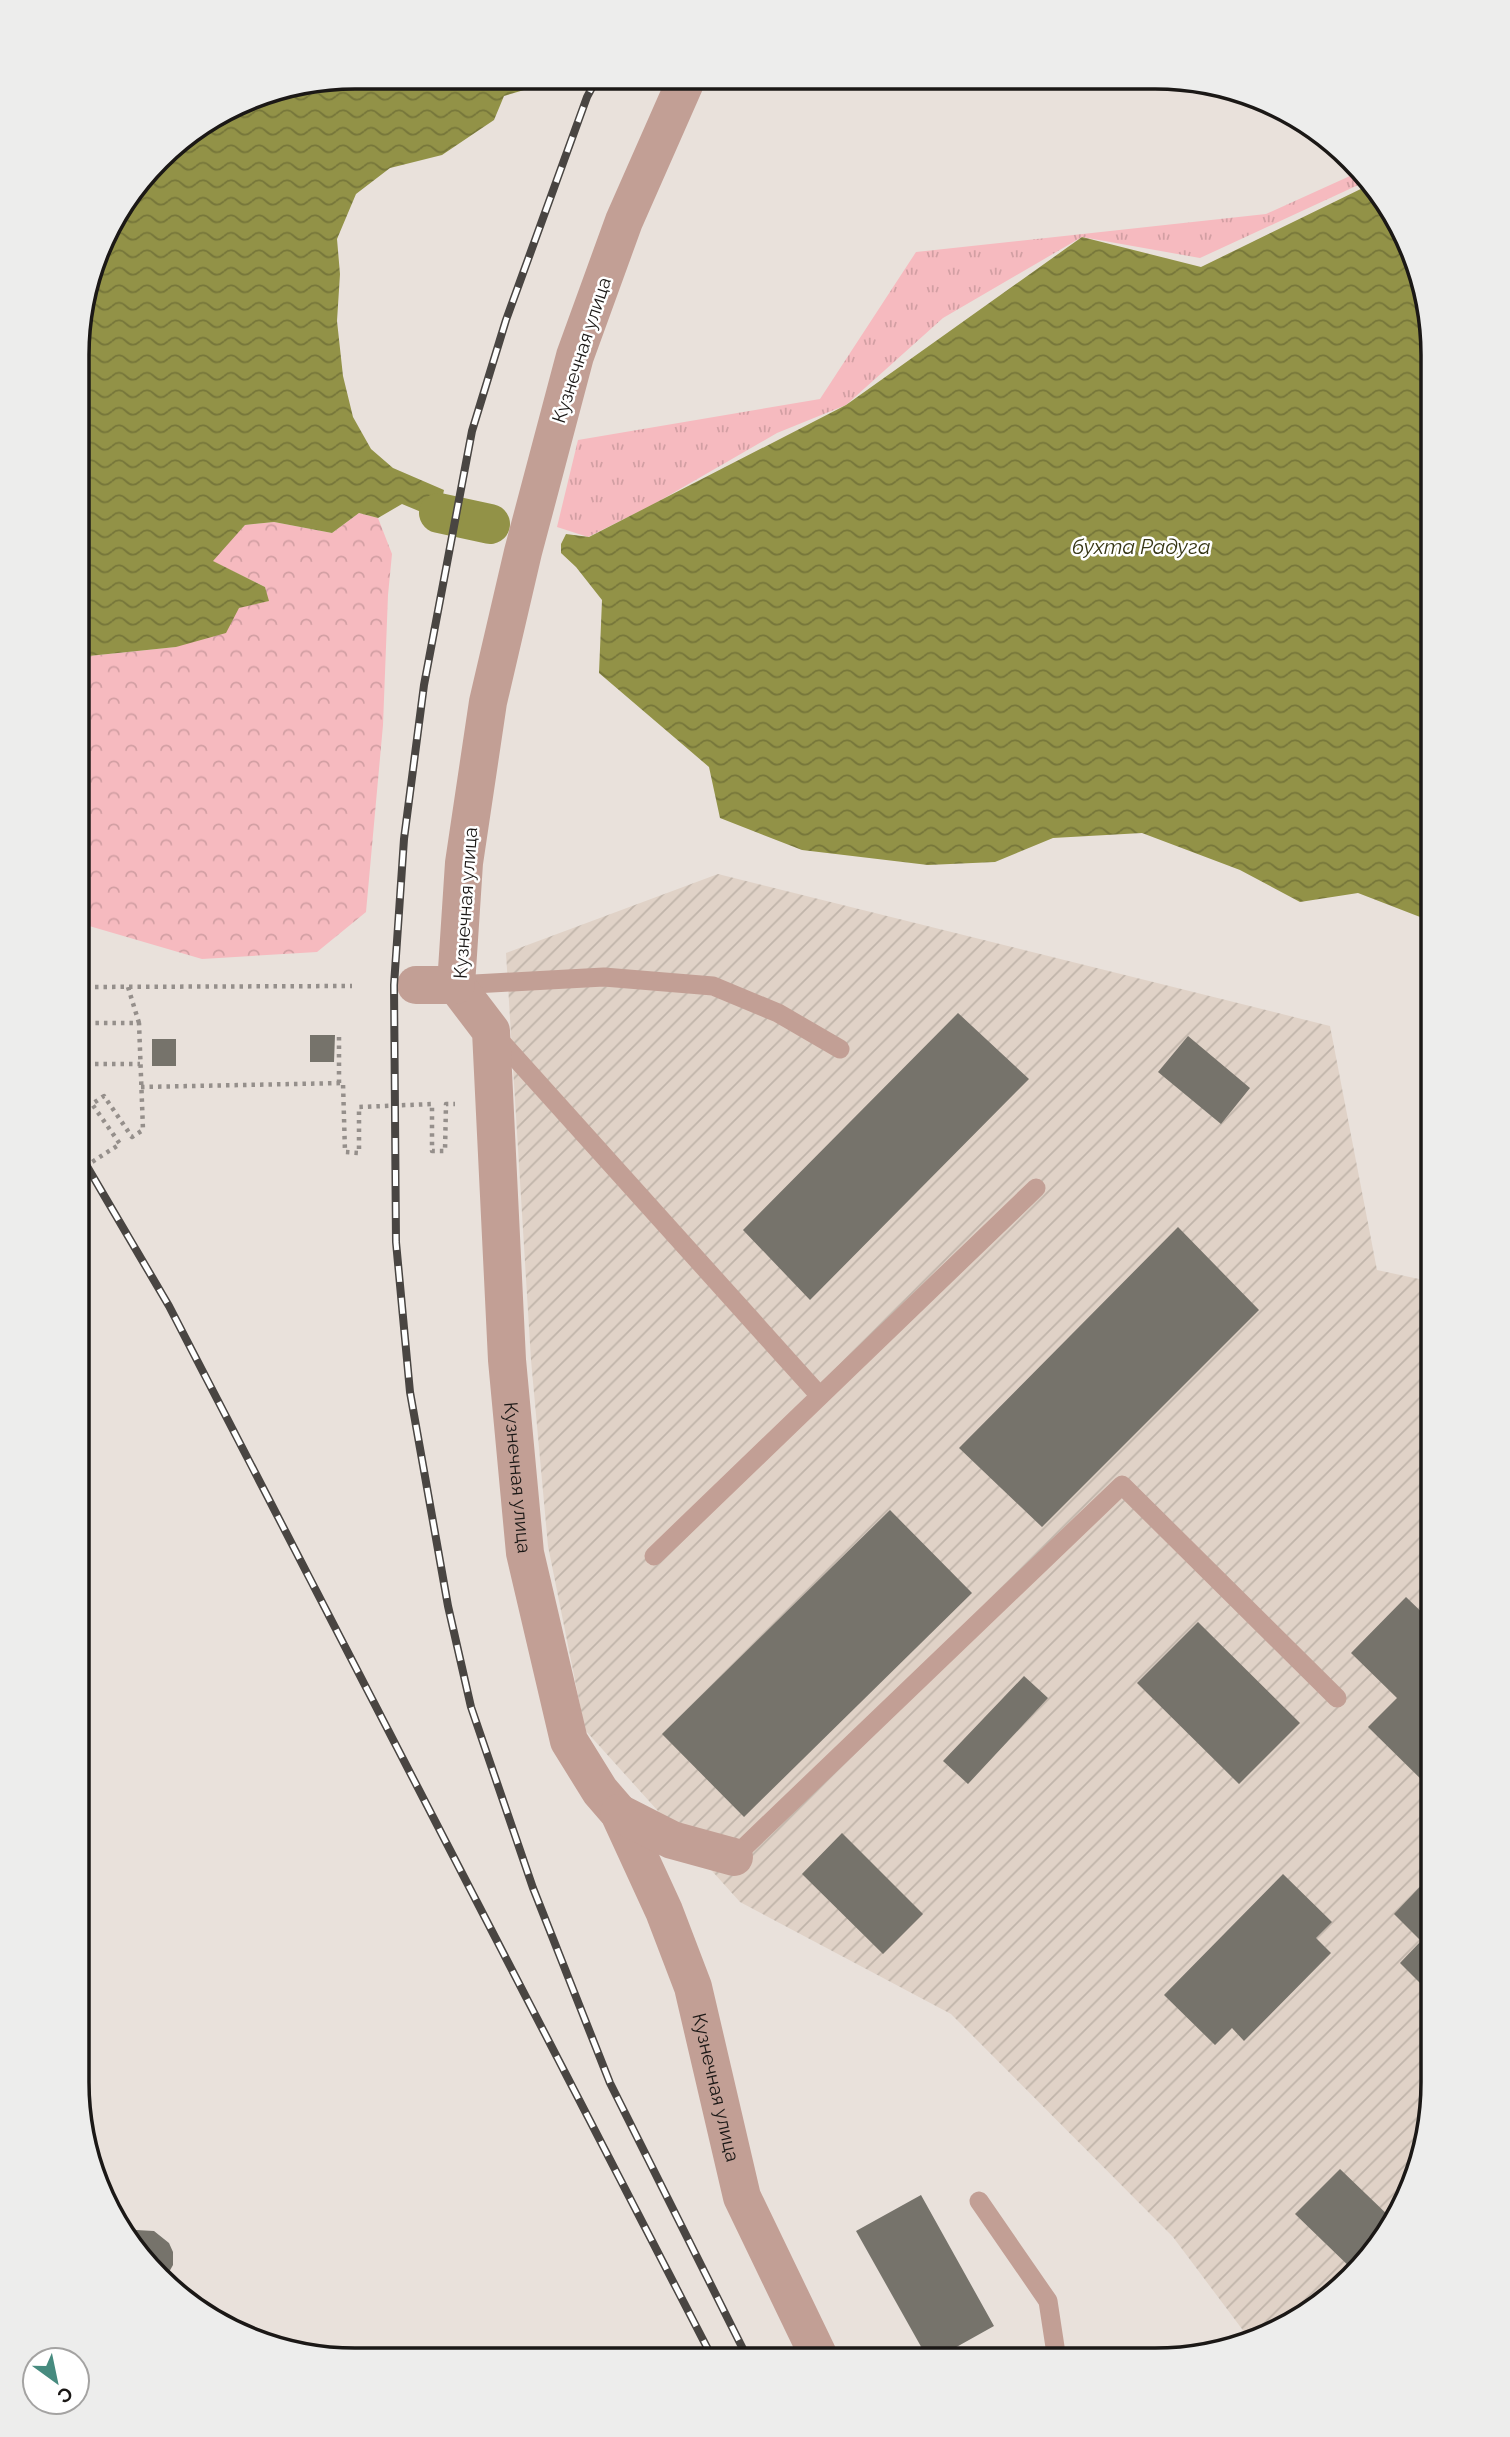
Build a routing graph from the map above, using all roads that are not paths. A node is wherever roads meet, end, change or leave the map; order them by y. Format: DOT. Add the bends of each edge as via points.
graph roads {
  1 [pos="683,89"];
  2 [pos="416,985"];
  3 [pos="456,985"];
  4 [pos="491,1031"];
  5 [pos="841,1049"];
  6 [pos="1036,1188"];
  7 [pos="820,1396"];
  8 [pos="654,1556"];
  9 [pos="1337,1698"];
  10 [pos="619,1813"];
  11 [pos="734,1857"];
  12 [pos="979,2201"];
  13 [pos="815,2348"];
  14 [pos="1054,2348"];
  1 -- 3 [label="street, Кузнечная улица" via="624,221 575,356 533,513 486,715 464,863"];
  2 -- 3 [label="street"];
  3 -- 4 [label="street, Кузнечная улица"];
  3 -- 5 [label="lane" via="604,977 713,986 778,1013"];
  4 -- 7 [label="lane"];
  4 -- 10 [label="street, Кузнечная улица" via="507,1360 525,1553 569,1741"];
  6 -- 7 [label="lane"];
  7 -- 8 [label="lane"];
  9 -- 11 [label="lane" via="1122,1485"];
  10 -- 11 [label="street, Кузнечная улица" via="672,1840"];
  10 -- 13 [label="street, Кузнечная улица" via="693,1987 741,2197"];
  12 -- 14 [label="lane" via="1048,2301"];
}
